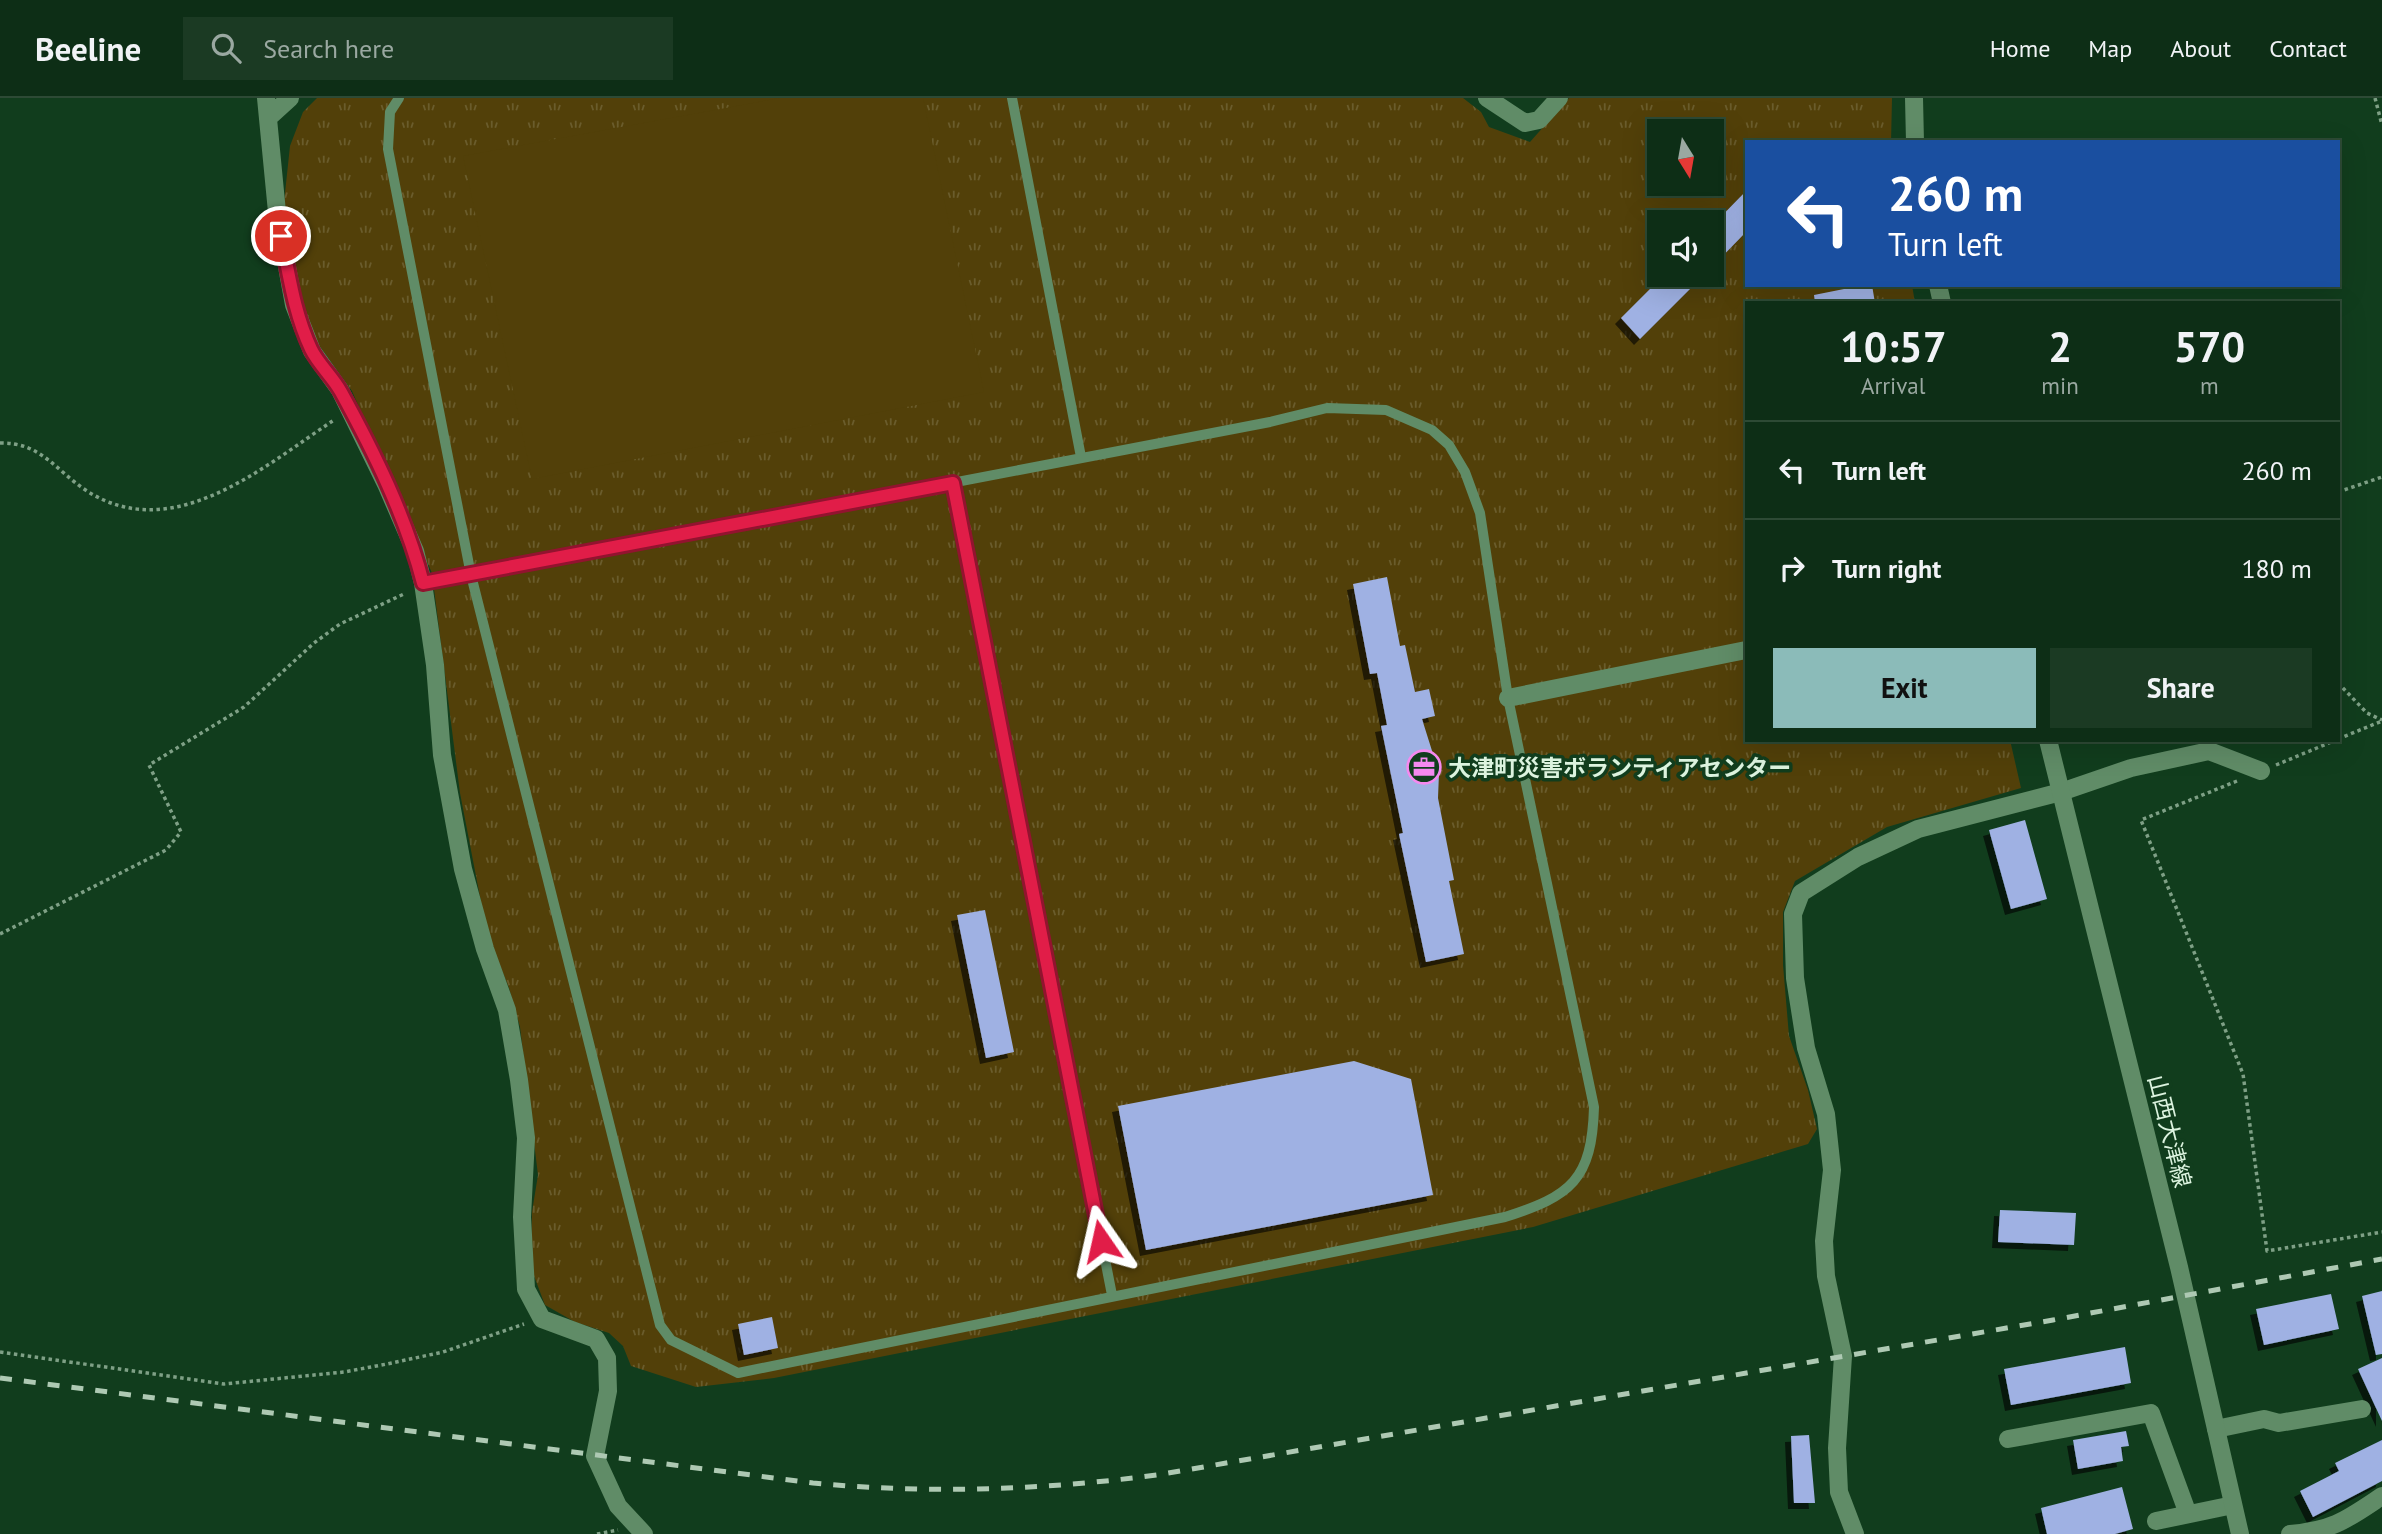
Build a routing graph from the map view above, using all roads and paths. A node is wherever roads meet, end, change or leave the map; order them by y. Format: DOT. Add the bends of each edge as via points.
graph roads {
  1 [pos="266,98"];
  2 [pos="289,98"];
  3 [pos="399,98"];
  4 [pos="1012,98"];
  5 [pos="1488,98"];
  6 [pos="1559,98"];
  7 [pos="1914,98"];
  8 [pos="2375,98"];
  9 [pos="268,118"];
  10 [pos="2382,125"];
  11 [pos="1915,140"];
  12 [pos="350,410"];
  13 [pos="0,443"];
  14 [pos="1081,457"];
  15 [pos="2382,477"];
  16 [pos="953,483"];
  17 [pos="2340,491"];
  18 [pos="471,575"];
  19 [pos="423,583"];
  20 [pos="1745,650"];
  21 [pos="2340,685"];
  22 [pos="1508,698"];
  23 [pos="2382,721"];
  24 [pos="2340,739"];
  25 [pos="2048,742"];
  26 [pos="2332,742"];
  27 [pos="2261,771"];
  28 [pos="2061,792"];
  29 [pos="0,934"];
  30 [pos="2382,1233"];
  31 [pos="1112,1295"];
  32 [pos="542,1319"];
  33 [pos="0,1352"];
  34 [pos="2362,1409"];
  35 [pos="2216,1429"];
  36 [pos="2008,1439"];
  37 [pos="2382,1496"];
  38 [pos="2234,1505"];
  39 [pos="2188,1514"];
  40 [pos="2156,1521"];
  41 [pos="644,1534"];
  42 [pos="1855,1534"];
  43 [pos="2240,1534"];
  44 [pos="2290,1534"];
  1 -- 9 [label="street"];
  2 -- 9 [label="street"];
  3 -- 18 [label="lane" via="390,112 388,149"];
  4 -- 14 [label="lane"];
  5 -- 6 [label="street" via="1525,123 1539,120"];
  7 -- 11 [label="street"];
  8 -- 10 [label="path"];
  9 -- 12 [label="street" via="277,212 294,305 312,351"];
  12 -- 13 [label="path" via="226,491 141,512 86,491 48,457 24,444"];
  12 -- 19 [label="street" via="415,551"];
  14 -- 16 [label="lane"];
  14 -- 22 [label="lane" via="1327,408 1386,410 1432,430 1450,445 1480,513"];
  15 -- 17 [label="path"];
  16 -- 18 [label="lane"];
  16 -- 31 [label="lane"];
  18 -- 19 [label="lane"];
  18 -- 31 [label="lane" via="660,1325 671,1340 738,1373"];
  19 -- 29 [label="path" via="340,624 244,707 149,765 181,832 166,850"];
  19 -- 32 [label="street" via="442,755 463,869 507,1010 519,1080 526,1138 522,1217 526,1289"];
  20 -- 22 [label="street"];
  21 -- 23 [label="path" via="2367,713"];
  22 -- 31 [label="lane" via="1594,1107 1593,1141 1580,1175 1549,1203 1505,1217"];
  23 -- 24 [label="path"];
  25 -- 28 [label="street, 山西大津線"];
  26 -- 27 [label="path"];
  27 -- 28 [label="street" via="2210,751 2131,768"];
  27 -- 30 [label="path" via="2141,820 2243,1074 2267,1251"];
  28 -- 35 [label="street, 山西大津線"];
  28 -- 42 [label="street" via="1946,819 1891,840 1801,893 1793,914 1795,978 1806,1048 1826,1114 1832,1170 1824,1241 1826,1276 1843,1356 1839,1492"];
  32 -- 33 [label="path" via="443,1352 387,1364 225,1384"];
  32 -- 41 [label="street" via="596,1339 607,1358 608,1391 595,1456 618,1506"];
  34 -- 35 [label="street"];
  35 -- 38 [label="street, 山西大津線"];
  36 -- 39 [label="street" via="2151,1413"];
  37 -- 44 [label="street" via="2347,1521 2320,1532"];
  38 -- 39 [label="street"];
  38 -- 43 [label="street, 山西大津線"];
  39 -- 40 [label="street"];
}
